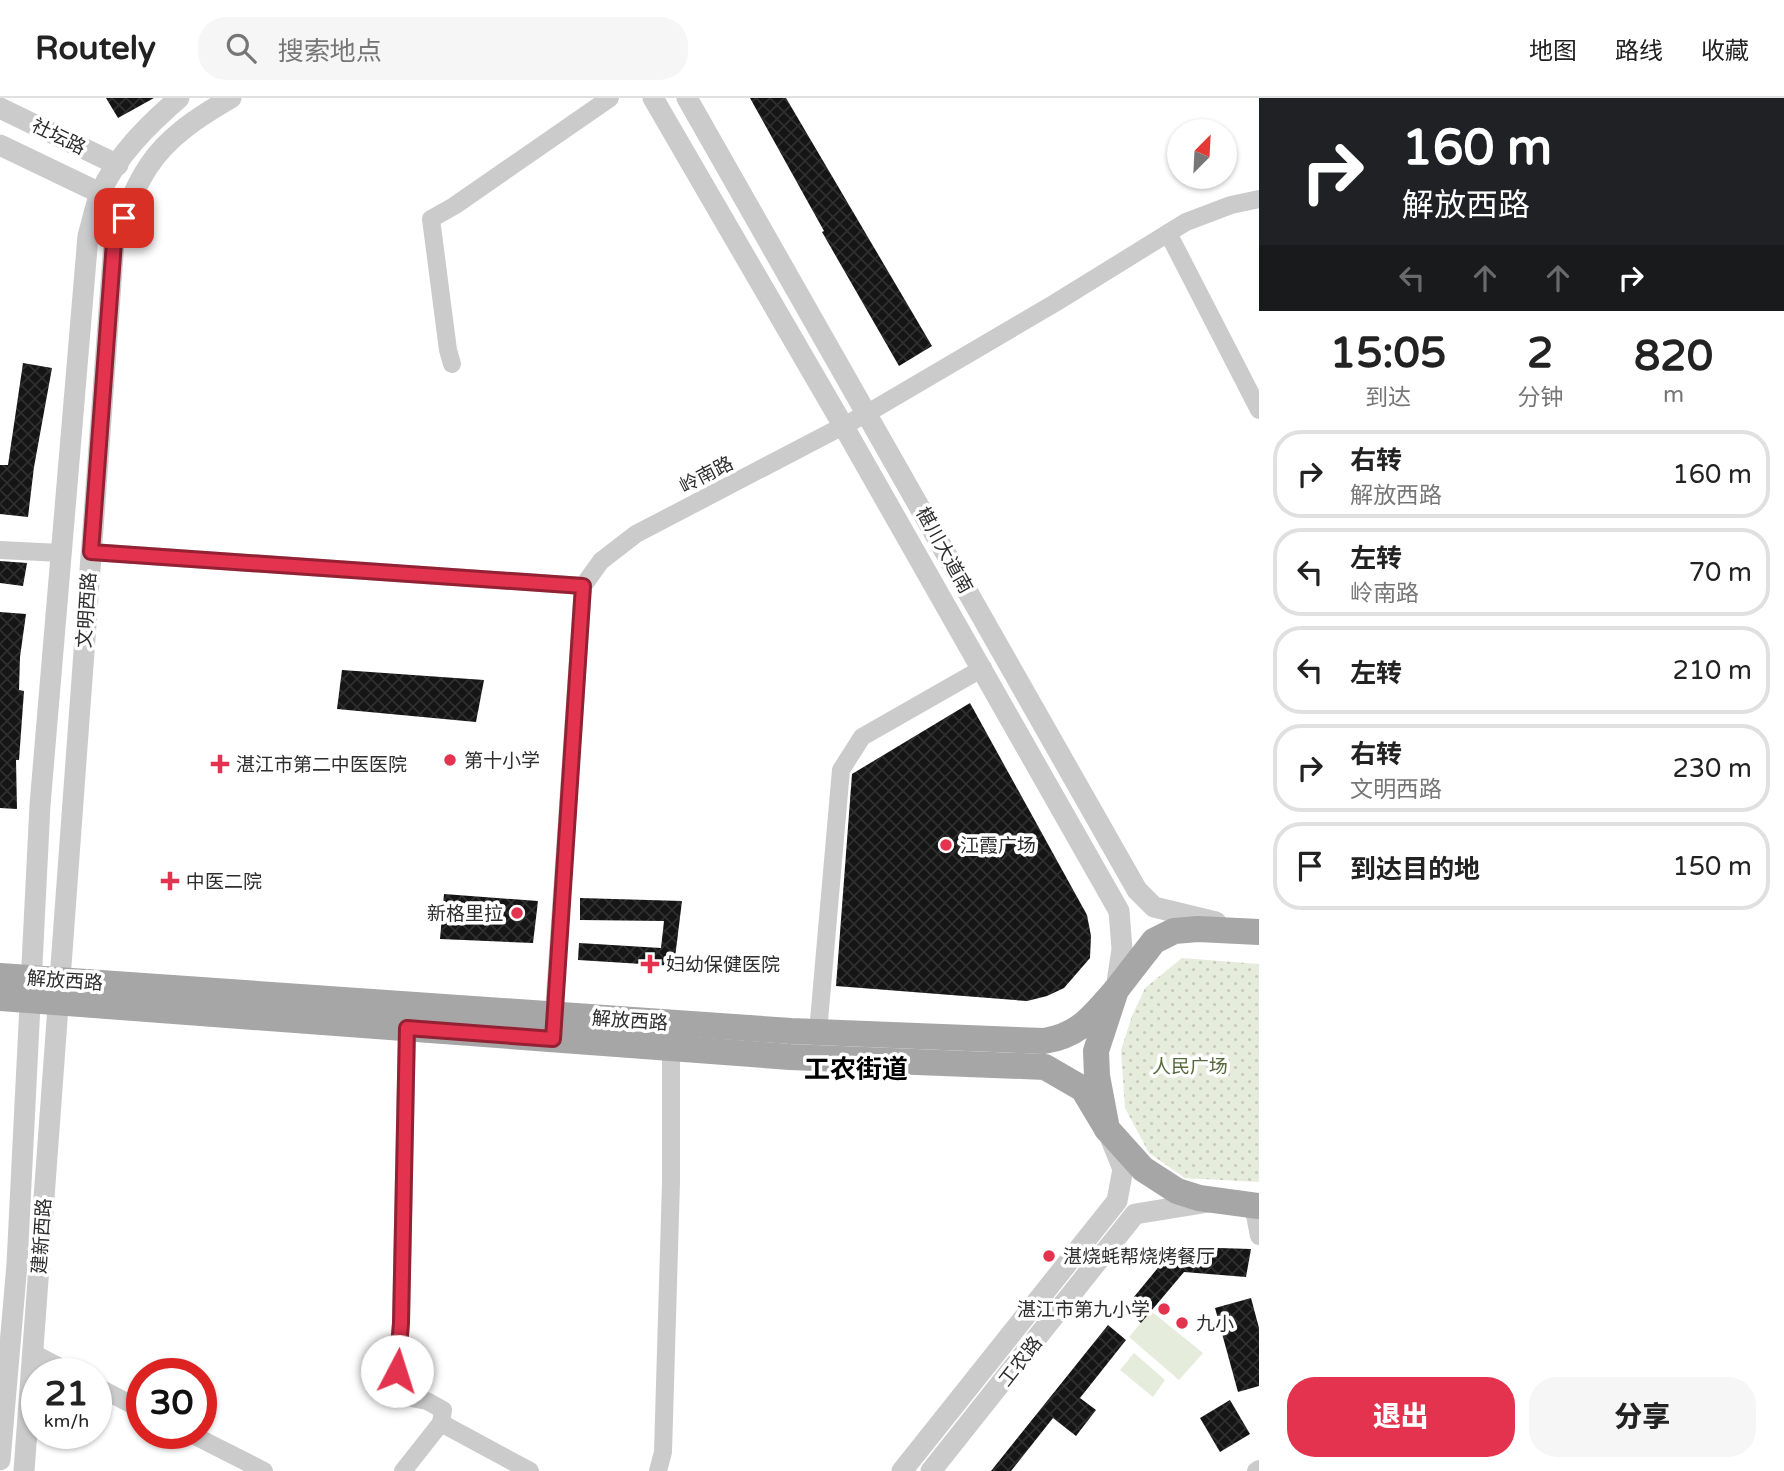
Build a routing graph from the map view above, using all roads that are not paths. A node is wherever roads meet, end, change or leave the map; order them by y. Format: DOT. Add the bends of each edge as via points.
graph roads {
  1 [pos="179,98"];
  2 [pos="231,98"];
  3 [pos="610,98"];
  4 [pos="653,98"];
  5 [pos="687,98"];
  6 [pos="0,108"];
  7 [pos="0,145"];
  8 [pos="118,165"];
  9 [pos="100,193"];
  10 [pos="1259,200"];
  11 [pos="1168,233"];
  12 [pos="452,364"];
  13 [pos="1259,410"];
  14 [pos="866,414"];
  15 [pos="844,426"];
  16 [pos="0,550"];
  17 [pos="91,552"];
  18 [pos="61,553"];
  19 [pos="583,586"];
  20 [pos="983,668"];
  21 [pos="1258,930"];
  22 [pos="0,976"];
  23 [pos="31,989"];
  24 [pos="1116,990"];
  25 [pos="59,991"];
  26 [pos="0,998"];
  27 [pos="553,1027"];
  28 [pos="407,1028"];
  29 [pos="818,1032"];
  30 [pos="671,1048"];
  31 [pos="1107,1129"];
  32 [pos="1240,1204"];
  33 [pos="1259,1236"];
  34 [pos="9,1263"];
  35 [pos="33,1353"];
  36 [pos="43,1358"];
  37 [pos="441,1423"];
  38 [pos="217,1447"];
  39 [pos="0,1461"];
  40 [pos="24,1471"];
  41 [pos="264,1471"];
  42 [pos="403,1471"];
  43 [pos="530,1471"];
  44 [pos="658,1471"];
  45 [pos="902,1471"];
  46 [pos="931,1471"];
  1 -- 8 [label="street, 文明西路"];
  2 -- 17 [label="street, 文明西路" via="198,116 149,166 114,242"];
  3 -- 12 [label="street" via="431,219"];
  4 -- 15 [label="street, 椹川大道南"];
  5 -- 14 [label="street, 椹川大道南"];
  6 -- 8 [label="street, 社坛路"];
  7 -- 9 [label="street, 社坛路"];
  8 -- 9 [label="street, 文明西路"];
  9 -- 18 [label="street, 文明西路" via="88,236"];
  10 -- 11 [label="street, 岭南路" via="1231,205"];
  11 -- 13 [label="street"];
  11 -- 14 [label="street, 岭南路"];
  14 -- 15 [label="street, 岭南路"];
  14 -- 21 [label="street, 椹川大道南" via="1137,890 1154,907"];
  15 -- 19 [label="street, 岭南路" via="636,534 601,561"];
  15 -- 20 [label="street, 椹川大道南"];
  16 -- 18 [label="street"];
  17 -- 19 [label="street"];
  17 -- 25 [label="street, 文明西路"];
  18 -- 23 [label="street, 文明西路" via="40,805"];
  19 -- 27 [label="street"];
  20 -- 24 [label="street, 椹川大道南" via="1119,911 1122,949"];
  20 -- 29 [label="street" via="862,737 841,770"];
  21 -- 24 [label="main road, 解放西路" via="1174,931 1154,941"];
  22 -- 23 [label="main road, 解放西路"];
  23 -- 25 [label="main road, 解放西路"];
  23 -- 26 [label="main road, 解放西路"];
  23 -- 34 [label="street, 建新西路"];
  24 -- 29 [label="main road, 解放西路" via="1080,1030 1044,1041"];
  24 -- 31 [label="main road" via="1096,1051"];
  25 -- 27 [label="main road, 解放西路"];
  25 -- 28 [label="main road, 解放西路"];
  25 -- 35 [label="street, 建新西路"];
  27 -- 28 [label="main road, 解放西路"];
  27 -- 29 [label="main road, 解放西路"];
  27 -- 30 [label="main road, 解放西路"];
  28 -- 37 [label="street" via="401,1323 395,1395 428,1401 443,1410"];
  30 -- 31 [label="main road, 解放西路" via="1045,1067 1083,1089"];
  30 -- 44 [label="street" via="663,1452"];
  31 -- 32 [label="main road, 解放西路" via="1143,1169 1177,1191"];
  31 -- 45 [label="street, 工农路" via="1122,1169 1118,1201"];
  32 -- 33 [label="street"];
  32 -- 46 [label="street, 工农路" via="1135,1214"];
  34 -- 39 [label="street, 建新西路"];
  35 -- 36 [label="street"];
  35 -- 40 [label="street, 建新西路"];
  37 -- 42 [label="street"];
  37 -- 43 [label="street"];
  38 -- 41 [label="street"];
}
